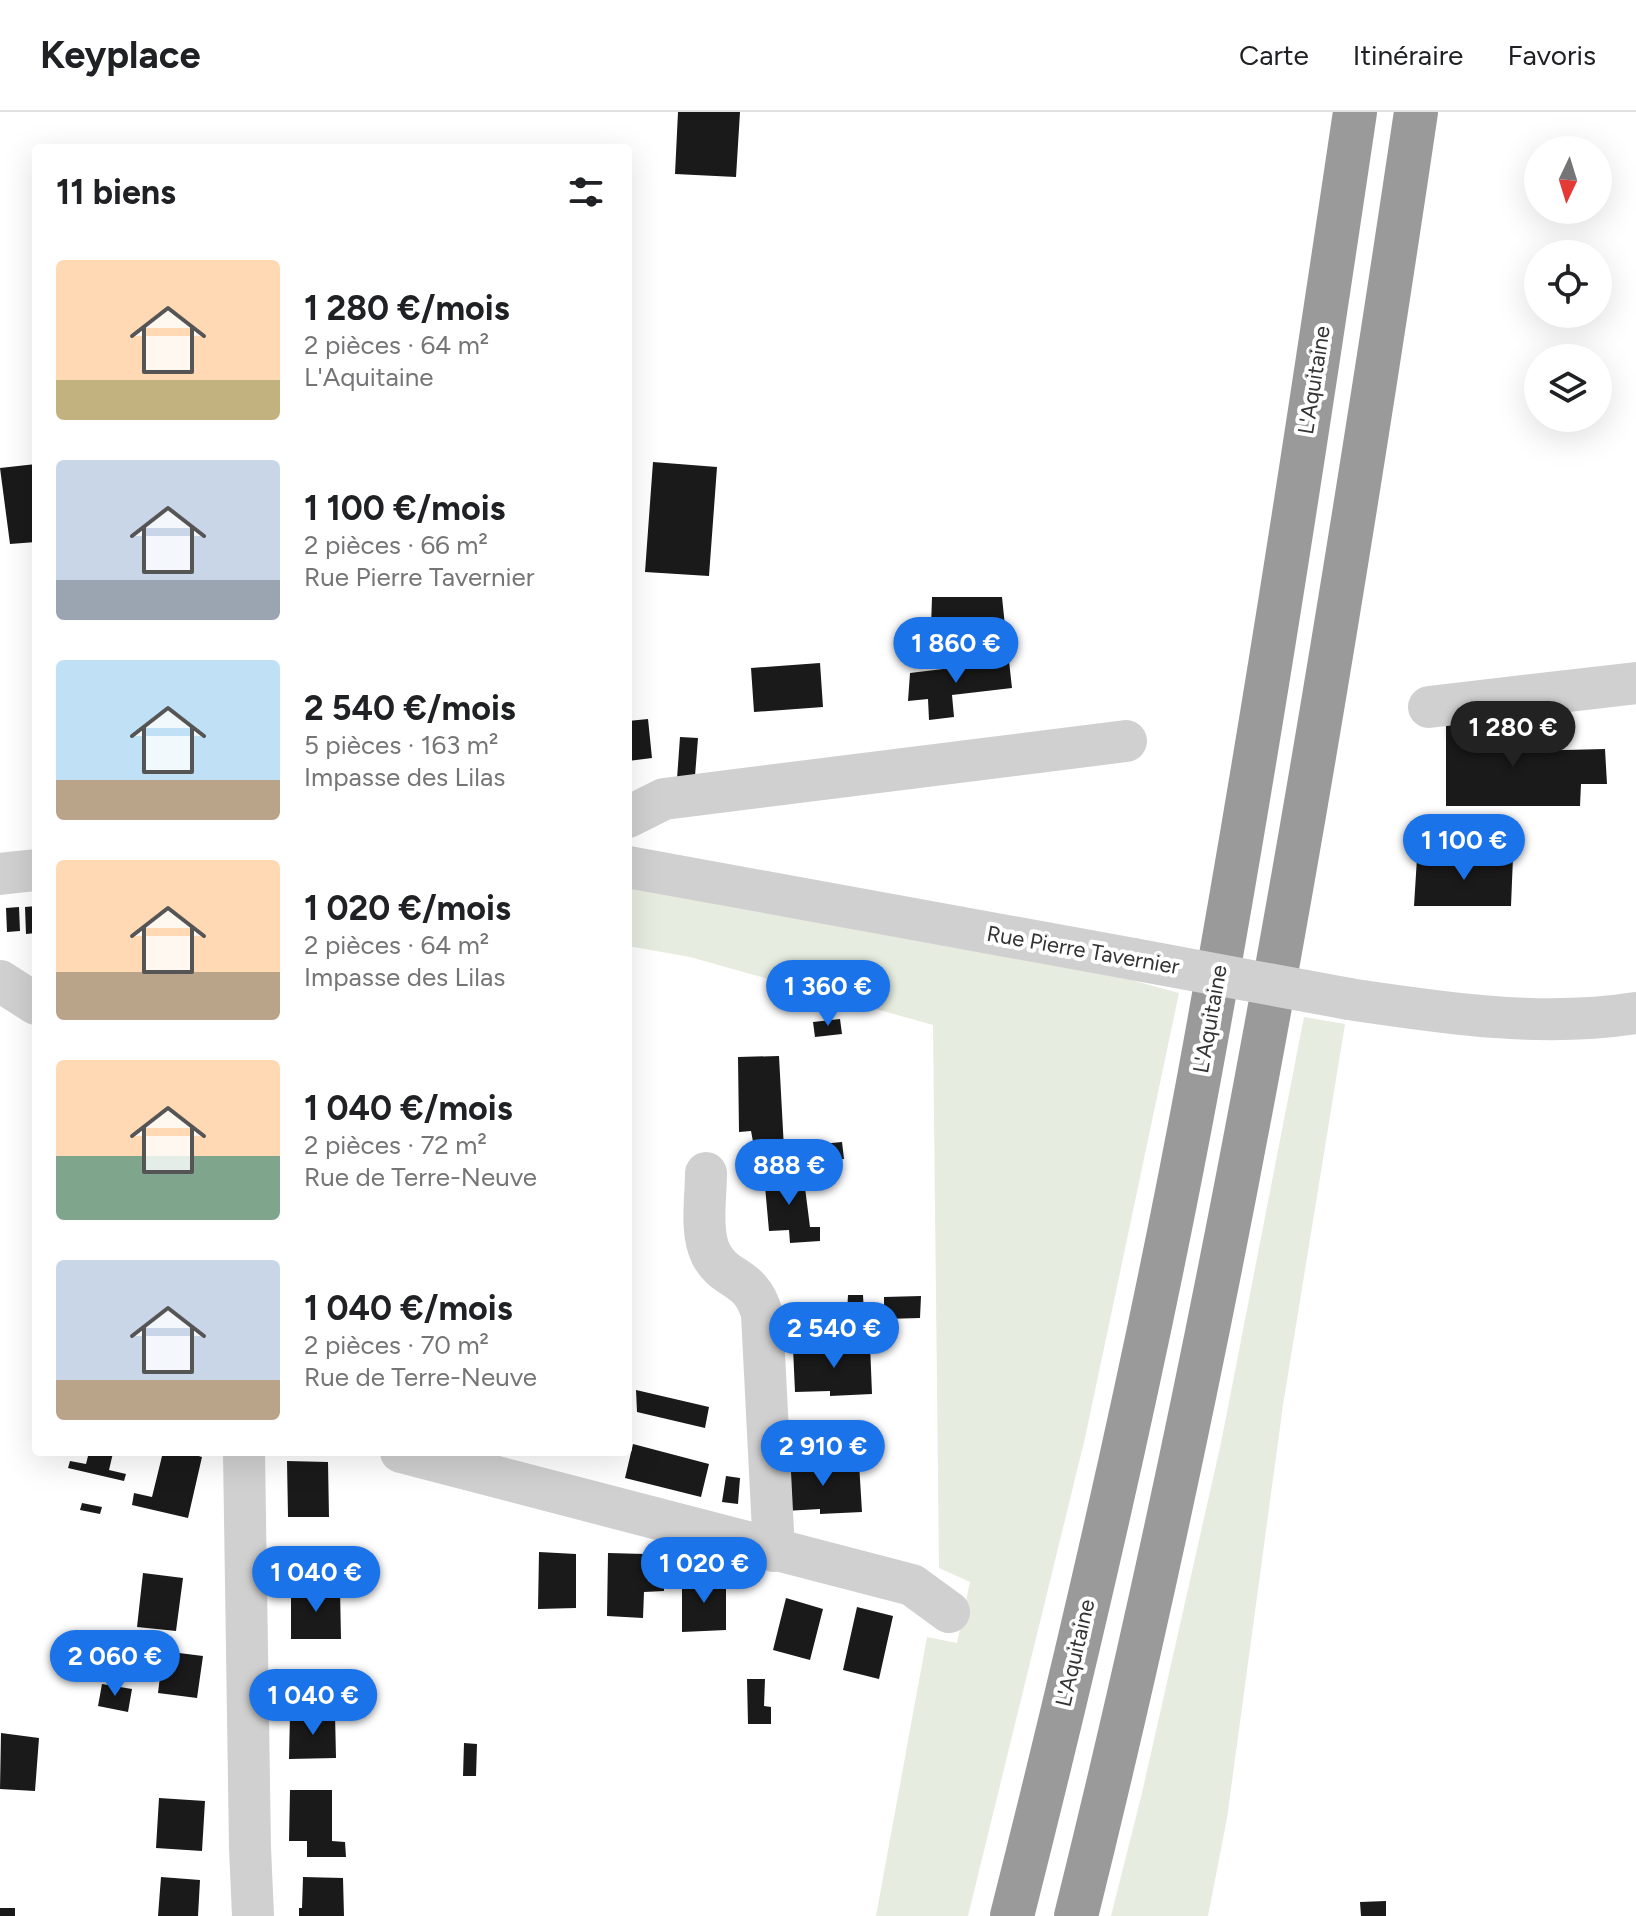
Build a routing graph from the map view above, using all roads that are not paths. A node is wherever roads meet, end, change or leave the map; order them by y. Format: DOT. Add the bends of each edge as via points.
graph roads {
  1 [pos="1355,112"];
  2 [pos="1416,112"];
  3 [pos="1636,683"];
  4 [pos="1429,707"];
  5 [pos="1126,741"];
  6 [pos="632,815"];
  7 [pos="632,868"];
  8 [pos="32,870"];
  9 [pos="0,874"];
  10 [pos="0,981"];
  11 [pos="32,1001"];
  12 [pos="1636,1013"];
  13 [pos="706,1173"];
  14 [pos="244,1456"];
  15 [pos="416,1456"];
  16 [pos="774,1551"];
  17 [pos="949,1612"];
  18 [pos="253,1916"];
  19 [pos="1012,1916"];
  20 [pos="1076,1916"];
  1 -- 19 [label="highway, L'Aquitaine" via="1267,682 1198,1083 1141,1364"];
  2 -- 20 [label="highway" via="1325,693 1254,1093 1204,1358"];
  3 -- 4 [label="street"];
  5 -- 6 [label="street" via="664,799"];
  7 -- 12 [label="street, Rue Pierre Tavernier, bridge" via="1349,999 1543,1020"];
  8 -- 9 [label="street"];
  10 -- 11 [label="street"];
  13 -- 16 [label="street" via="706,1241 712,1257 750,1287 762,1314"];
  14 -- 18 [label="street"];
  15 -- 16 [label="street"];
  16 -- 17 [label="street" via="912,1585"];
}
